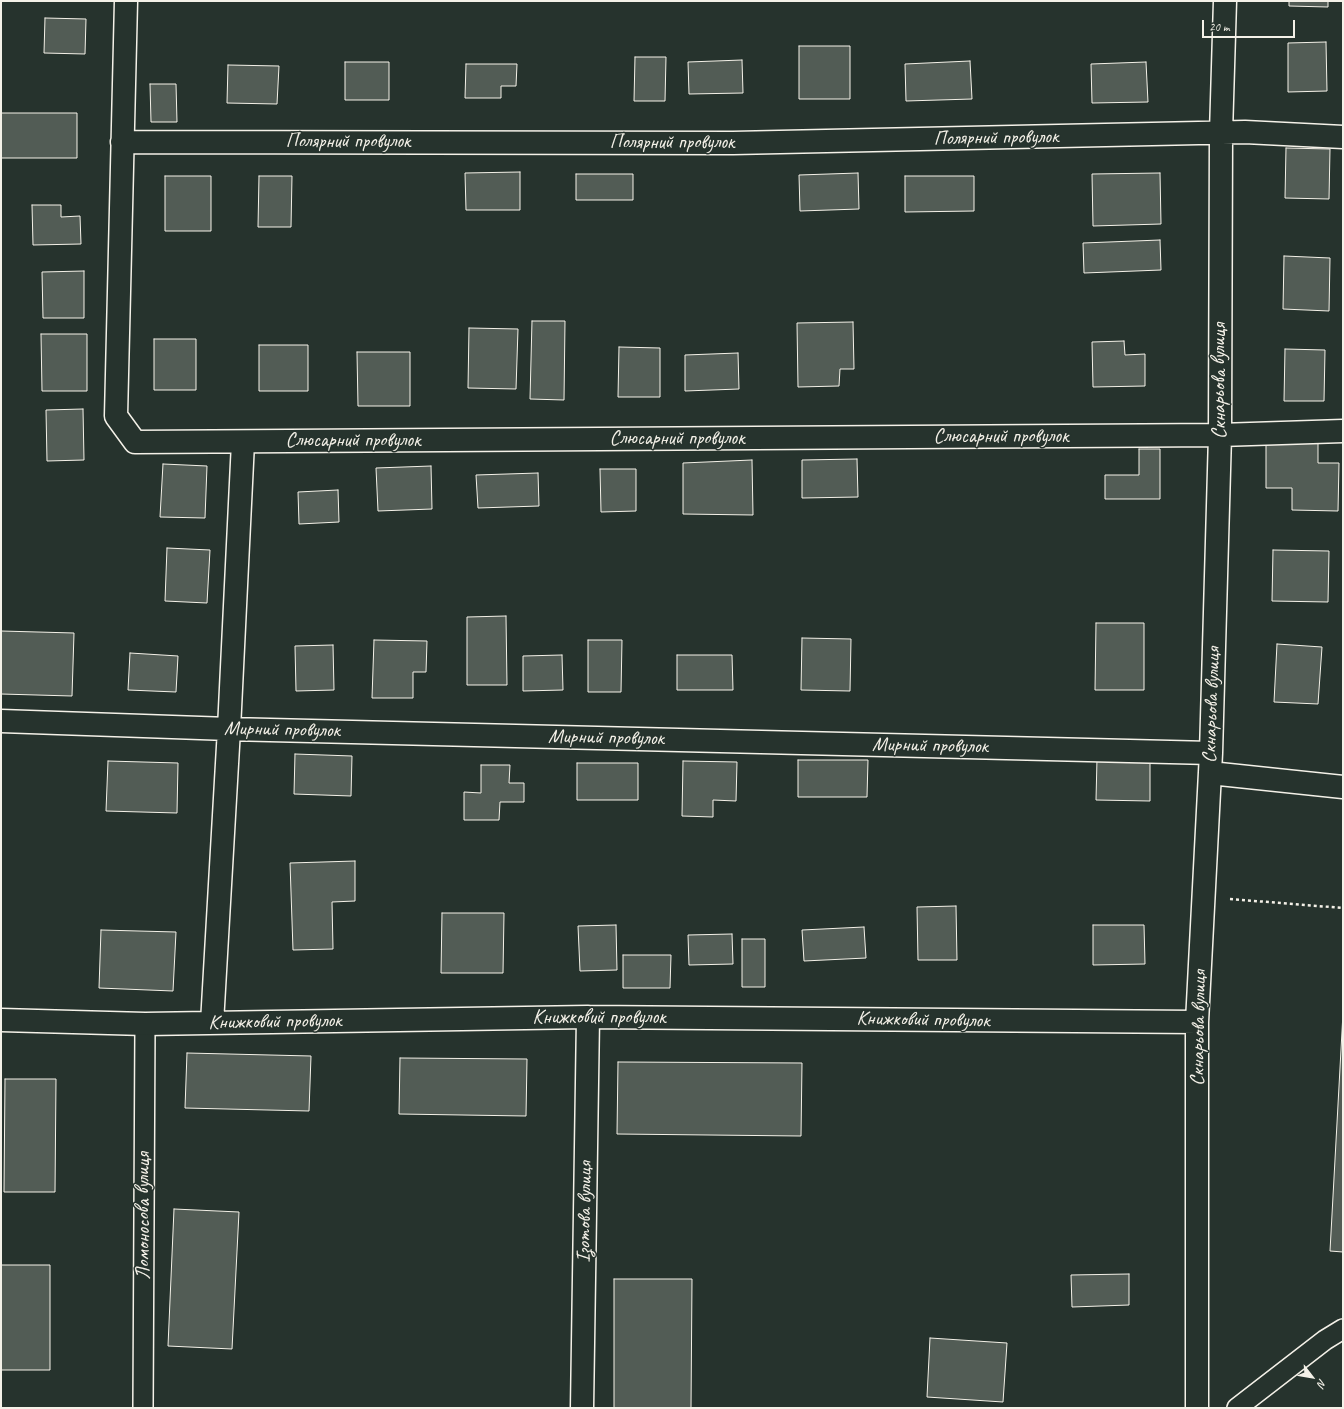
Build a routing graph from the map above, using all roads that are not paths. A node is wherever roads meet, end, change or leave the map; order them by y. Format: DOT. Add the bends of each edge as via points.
graph roads {
  1 [pos="126,1"];
  2 [pos="1225,1"];
  3 [pos="1221,133"];
  4 [pos="1343,137"];
  5 [pos="122,142"];
  6 [pos="1343,431"];
  7 [pos="1220,435"];
  8 [pos="243,442"];
  9 [pos="1,721"];
  10 [pos="229,729"];
  11 [pos="1210,763"];
  12 [pos="1343,787"];
  13 [pos="588,1017"];
  14 [pos="1,1020"];
  15 [pos="1197,1022"];
  16 [pos="212,1023"];
  17 [pos="146,1024"];
  18 [pos="1343,1329"];
  19 [pos="143,1408"];
  20 [pos="582,1408"];
  21 [pos="1197,1408"];
  22 [pos="1237,1408"];
  1 -- 5 [label="street"];
  2 -- 3 [label="street, Скнарьова вулиця"];
  3 -- 4 [label="street, Полярний провулок"];
  3 -- 5 [label="street, Полярний провулок" via="733,143"];
  3 -- 7 [label="street, Скнарьова вулиця"];
  5 -- 8 [label="street, Слюсарний провулок" via="116,416 135,442"];
  6 -- 7 [label="street, Слюсарний провулок"];
  7 -- 8 [label="street, Слюсарний провулок"];
  7 -- 11 [label="street, Скнарьова вулиця"];
  8 -- 10 [label="street"];
  9 -- 10 [label="street, Мирний провулок"];
  10 -- 11 [label="street, Мирний провулок"];
  10 -- 16 [label="street"];
  11 -- 12 [label="street, Мирний провулок"];
  11 -- 15 [label="street, Скнарьова вулиця"];
  13 -- 15 [label="street, Книжковий провулок"];
  13 -- 16 [label="street, Книжковий провулок"];
  13 -- 20 [label="street, Ізотова вулиця"];
  14 -- 17 [label="street, Книжковий провулок"];
  15 -- 21 [label="street, Скнарьова вулиця"];
  16 -- 17 [label="street, Книжковий провулок"];
  17 -- 19 [label="lane, Ломоносова вулиця"];
  18 -- 22 [label="lane"];
}
